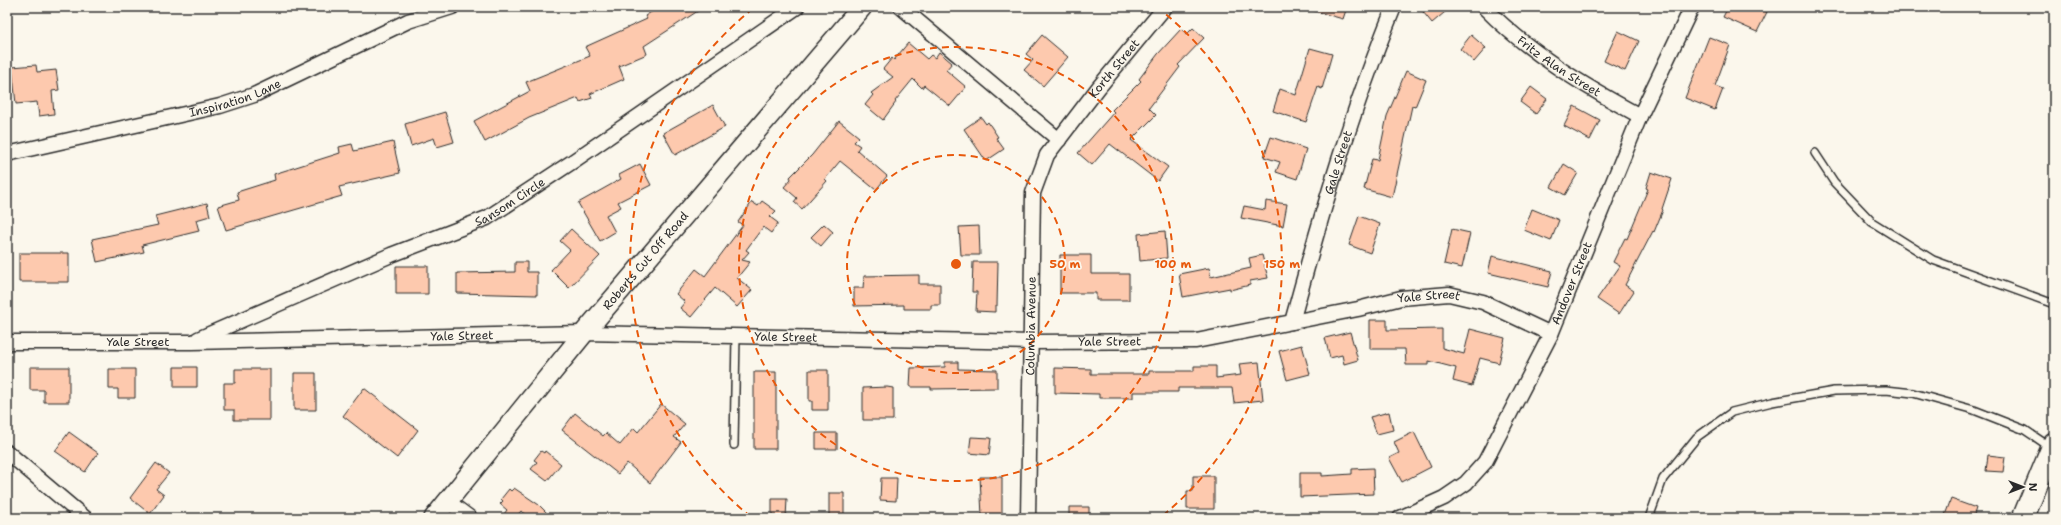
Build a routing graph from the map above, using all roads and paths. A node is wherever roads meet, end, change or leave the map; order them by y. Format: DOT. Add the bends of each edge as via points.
graph roads {
  1 [pos="452,7"];
  2 [pos="798,7"];
  3 [pos="862,7"];
  4 [pos="901,7"];
  5 [pos="1165,7"];
  6 [pos="1394,7"];
  7 [pos="1484,7"];
  8 [pos="1692,7"];
  9 [pos="1640,116"];
  10 [pos="1062,135"];
  11 [pos="1814,153"];
  12 [pos="7,154"];
  13 [pos="2054,304"];
  14 [pos="1292,322"];
  15 [pos="584,332"];
  16 [pos="1552,334"];
  17 [pos="736,336"];
  18 [pos="7,342"];
  19 [pos="192,342"];
  20 [pos="1031,342"];
  21 [pos="734,445"];
  22 [pos="2053,446"];
  23 [pos="7,452"];
  24 [pos="447,501"];
  25 [pos="85,518"];
  26 [pos="434,518"];
  27 [pos="470,518"];
  28 [pos="1028,518"];
  29 [pos="1400,518"];
  30 [pos="1649,518"];
  31 [pos="2023,518"];
  1 -- 12 [label="street, Inspiration Lane" via="408,21 254,95 220,106"];
  2 -- 19 [label="street, Sansom Circle" via="487,218 391,255"];
  3 -- 15 [label="street, Roberts Cut Off Road"];
  4 -- 10 [label="street"];
  5 -- 10 [label="street, Korth Street" via="1098,87"];
  6 -- 14 [label="street, Gale Street" via="1325,200"];
  7 -- 9 [label="street, Fritz Alan Street" via="1538,54 1597,93"];
  8 -- 9 [label="street, Andover Street"];
  9 -- 16 [label="street, Andover Street"];
  10 -- 20 [label="street, Columbia Avenue" via="1042,167 1033,193"];
  11 -- 13 [label="lane" via="1834,182 1872,222 1933,260"];
  14 -- 16 [label="street, Yale Street" via="1401,298 1449,294 1483,302"];
  14 -- 20 [label="street, Yale Street" via="1196,341"];
  15 -- 17 [label="street, Yale Street"];
  15 -- 19 [label="street, Yale Street"];
  15 -- 24 [label="street, Roberts Cut Off Road"];
  16 -- 29 [label="street, Andover Street" via="1485,462 1466,483 1444,498"];
  17 -- 20 [label="street, Yale Street"];
  17 -- 21 [label="lane"];
  18 -- 19 [label="street, Yale Street"];
  20 -- 28 [label="street, Columbia Avenue"];
  22 -- 30 [label="lane" via="2025,430 1974,410 1913,394 1886,390 1834,391 1772,402 1732,412 1697,437 1663,480"];
  22 -- 31 [label="main road"];
  23 -- 25 [label="street"];
  24 -- 26 [label="street, Roberts Cut Off Road"];
  24 -- 27 [label="street"];
}
